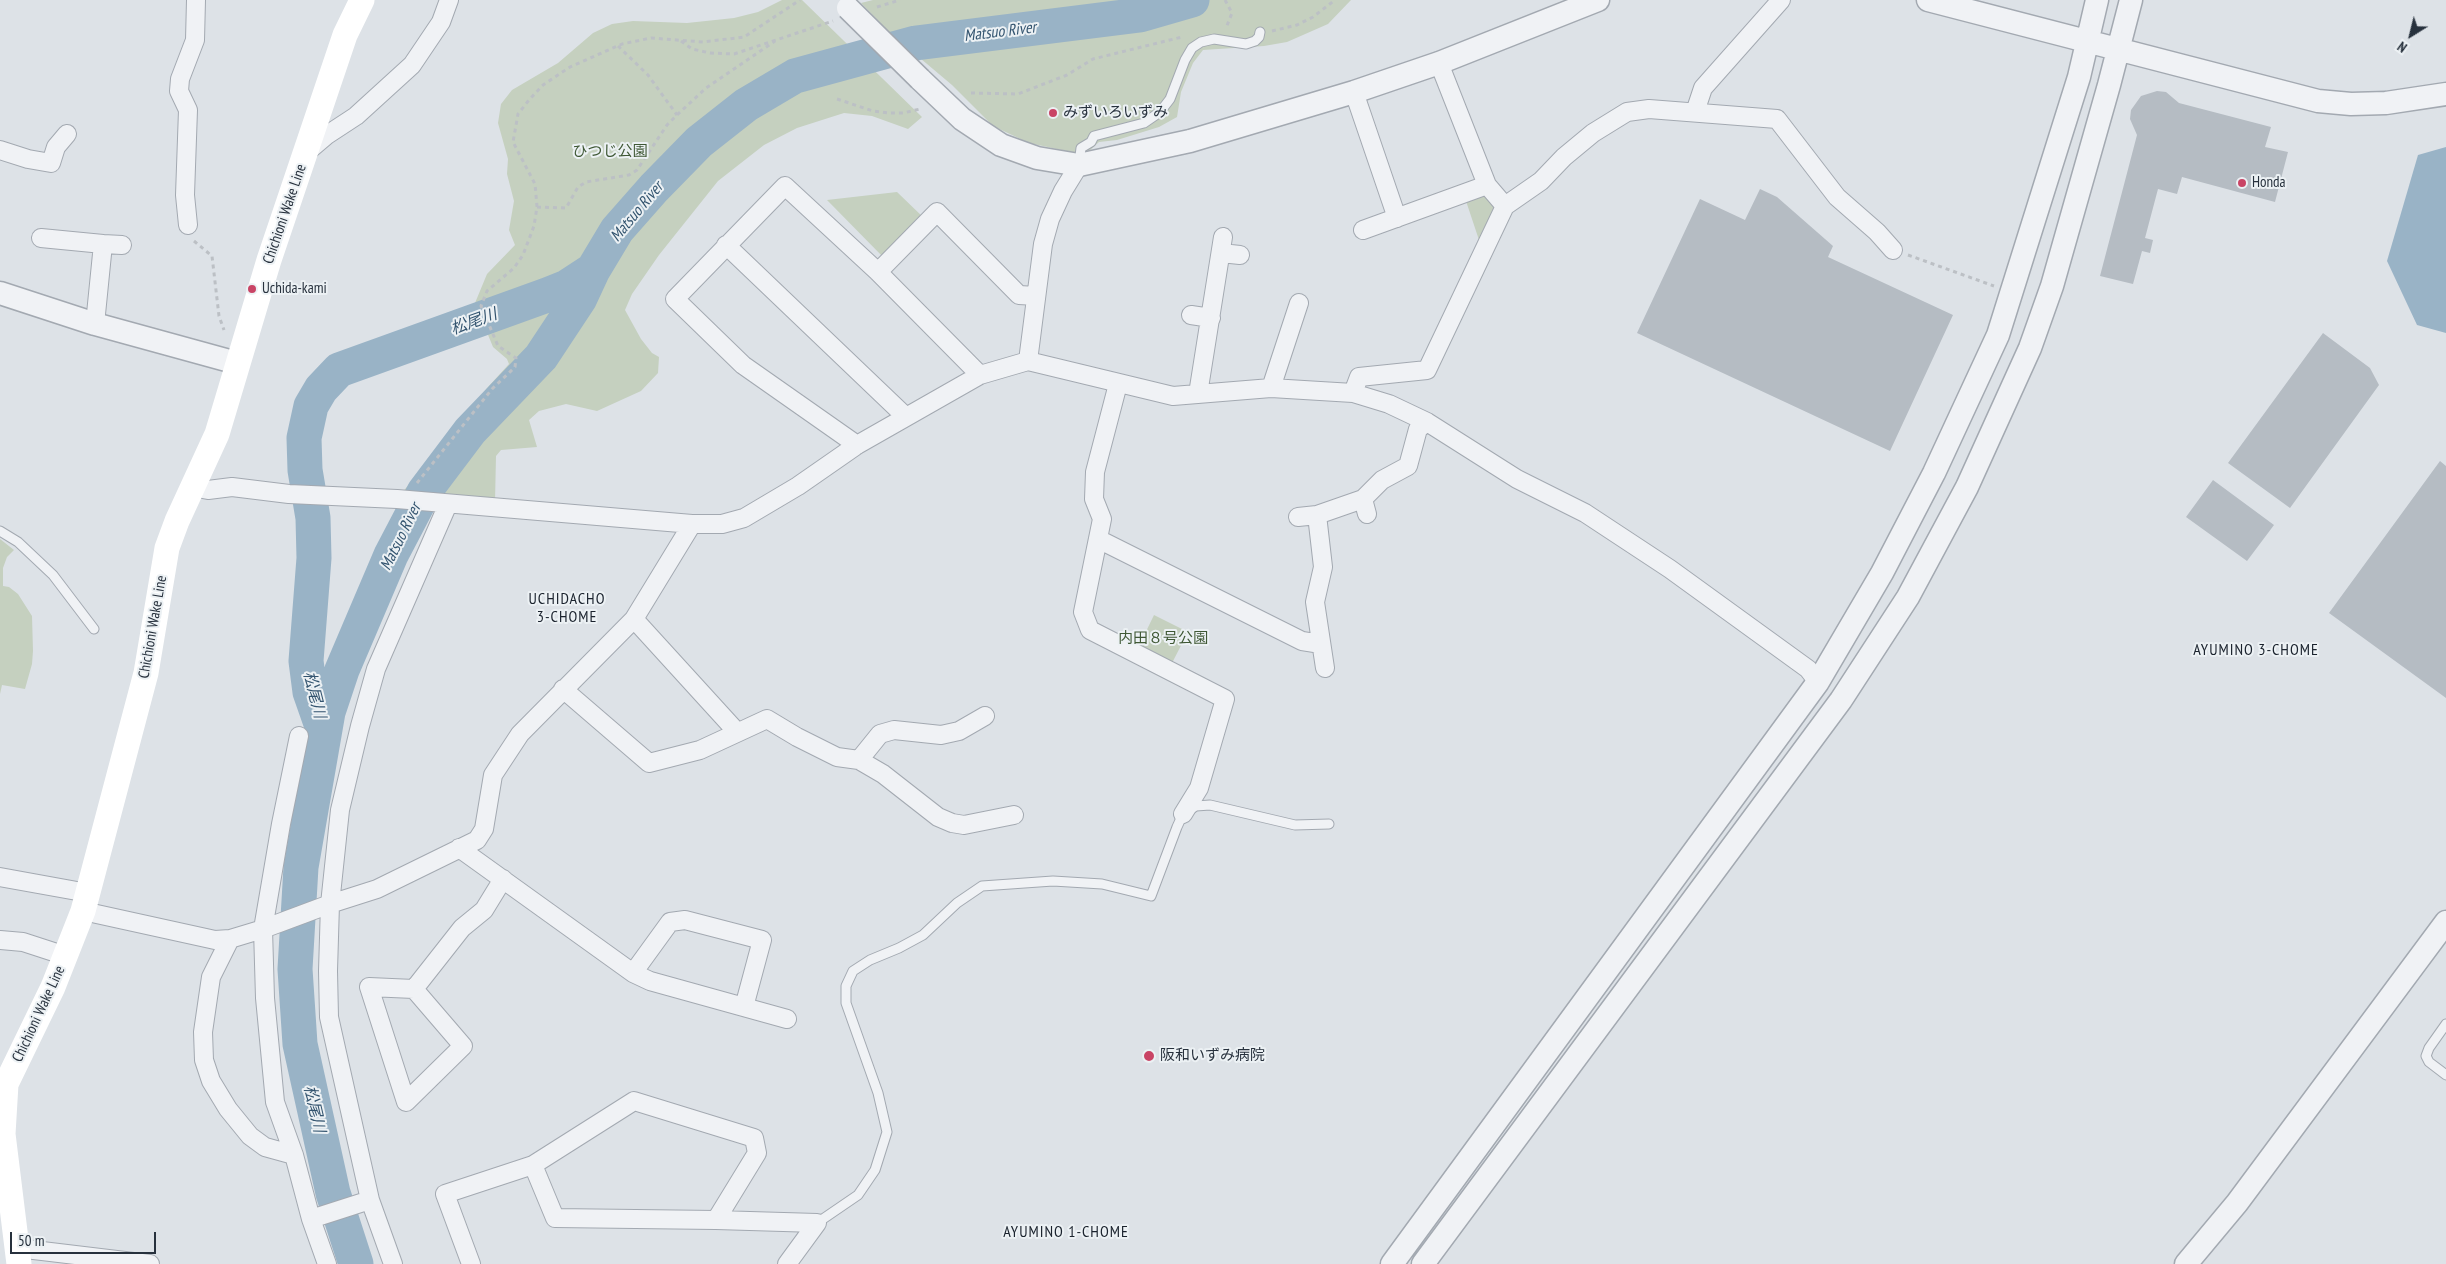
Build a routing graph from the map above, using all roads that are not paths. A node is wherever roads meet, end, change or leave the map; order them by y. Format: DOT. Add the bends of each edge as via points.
graph roads {
  1 [pos="196,0"];
  2 [pos="362,0"];
  3 [pos="449,0"];
  4 [pos="1598,0"];
  5 [pos="1782,0"];
  6 [pos="1928,0"];
  7 [pos="2097,0"];
  8 [pos="2131,0"];
  9 [pos="842,9"];
  10 [pos="1260,32"];
  11 [pos="2086,40"];
  12 [pos="2118,48"];
  13 [pos="1439,64"];
  14 [pos="1354,92"];
  15 [pos="2446,94"];
  16 [pos="1695,112"];
  17 [pos="67,134"];
  18 [pos="0,150"];
  19 [pos="306,152"];
  20 [pos="1079,165"];
  21 [pos="1487,185"];
  22 [pos="1505,206"];
  23 [pos="1397,218"];
  24 [pos="188,225"];
  25 [pos="1362,230"];
  26 [pos="41,238"];
  27 [pos="103,244"];
  28 [pos="122,244"];
  29 [pos="726,245"];
  30 [pos="1893,250"];
  31 [pos="1240,255"];
  32 [pos="878,272"];
  33 [pos="0,293"];
  34 [pos="1036,296"];
  35 [pos="1299,303"];
  36 [pos="1191,315"];
  37 [pos="1211,318"];
  38 [pos="96,324"];
  39 [pos="1028,361"];
  40 [pos="237,363"];
  41 [pos="980,375"];
  42 [pos="1118,384"];
  43 [pos="1271,388"];
  44 [pos="1353,393"];
  45 [pos="1198,394"];
  46 [pos="905,416"];
  47 [pos="1427,422"];
  48 [pos="857,444"];
  49 [pos="192,487"];
  50 [pos="443,504"];
  51 [pos="1317,516"];
  52 [pos="1298,517"];
  53 [pos="692,524"];
  54 [pos="0,531"];
  55 [pos="1098,538"];
  56 [pos="634,619"];
  57 [pos="94,628"];
  58 [pos="1321,644"];
  59 [pos="1325,668"];
  60 [pos="1818,682"];
  61 [pos="563,689"];
  62 [pos="985,716"];
  63 [pos="738,732"];
  64 [pos="299,736"];
  65 [pos="859,760"];
  66 [pos="1184,814"];
  67 [pos="1014,815"];
  68 [pos="1329,824"];
  69 [pos="459,848"];
  70 [pos="0,876"];
  71 [pos="502,879"];
  72 [pos="86,902"];
  73 [pos="324,906"];
  74 [pos="2446,922"];
  75 [pos="268,927"];
  76 [pos="230,939"];
  77 [pos="0,940"];
  78 [pos="66,956"];
  79 [pos="633,973"];
  80 [pos="414,990"];
  81 [pos="744,1007"];
  82 [pos="787,1019"];
  83 [pos="2446,1024"];
  84 [pos="2446,1075"];
  85 [pos="294,1155"];
  86 [pos="533,1166"];
  87 [pos="367,1200"];
  88 [pos="312,1218"];
  89 [pos="716,1220"];
  90 [pos="817,1224"];
  91 [pos="18,1256"];
  92 [pos="150,1264"];
  93 [pos="327,1264"];
  94 [pos="393,1264"];
  95 [pos="471,1264"];
  96 [pos="786,1264"];
  97 [pos="1392,1264"];
  98 [pos="1423,1264"];
  99 [pos="2186,1264"];
  1 -- 24 [label="street" via="195,40 180,79 179,91 188,110 185,194"];
  2 -- 19 [label="main road, Chichioni Wake Line" via="345,35"];
  3 -- 19 [label="street" via="440,22 412,65 356,116"];
  4 -- 13 [label="street"];
  5 -- 16 [label="street" via="1704,88"];
  6 -- 11 [label="street"];
  7 -- 11 [label="street"];
  8 -- 12 [label="street"];
  9 -- 20 [label="street, bridge" via="962,119 1001,145 1036,158"];
  10 -- 20 [label="lane" via="1255,41 1246,44 1214,39 1192,48 1170,98 1160,112 1144,123 1094,136 1082,148"];
  11 -- 12 [label="street"];
  11 -- 60 [label="street" via="2079,77 1998,335 1930,481 1882,573"];
  12 -- 15 [label="street" via="2318,101 2386,104"];
  12 -- 98 [label="street" via="2052,286 2030,348 1967,487 1908,597 1841,700"];
  13 -- 14 [label="street"];
  13 -- 21 [label="street"];
  14 -- 20 [label="street" via="1190,141"];
  14 -- 23 [label="street"];
  16 -- 22 [label="street" via="1649,109 1627,112 1593,133 1541,181"];
  16 -- 30 [label="street" via="1777,119 1838,197"];
  17 -- 18 [label="street" via="56,147 52,163"];
  19 -- 40 [label="main road, Chichioni Wake Line"];
  20 -- 34 [label="street" via="1050,219"];
  21 -- 22 [label="street"];
  21 -- 23 [label="street"];
  22 -- 44 [label="street" via="1427,370 1359,377"];
  23 -- 25 [label="street"];
  26 -- 27 [label="street"];
  27 -- 28 [label="street"];
  27 -- 38 [label="street"];
  29 -- 32 [label="street" via="785,186"];
  29 -- 46 [label="street"];
  29 -- 48 [label="street" via="675,299 743,365"];
  31 -- 37 [label="street" via="1222,245"];
  32 -- 34 [label="street" via="937,212 1019,294"];
  32 -- 41 [label="street"];
  33 -- 38 [label="street"];
  34 -- 39 [label="street"];
  35 -- 43 [label="street"];
  36 -- 37 [label="street"];
  37 -- 45 [label="street"];
  38 -- 40 [label="street"];
  39 -- 41 [label="street"];
  39 -- 42 [label="street"];
  40 -- 49 [label="main road, Chichioni Wake Line" via="217,434"];
  41 -- 46 [label="street"];
  42 -- 45 [label="street" via="1173,396"];
  42 -- 55 [label="street" via="1095,472 1094,499 1102,519"];
  43 -- 44 [label="street"];
  43 -- 45 [label="street"];
  44 -- 47 [label="street" via="1389,404"];
  46 -- 48 [label="street"];
  47 -- 51 [label="street" via="1418,429 1408,466 1382,480 1365,507"];
  47 -- 60 [label="street" via="1517,479 1585,513 1629,541 1808,669"];
  48 -- 53 [label="street" via="798,486 744,518 722,524"];
  49 -- 50 [label="street" via="208,490 232,487"];
  49 -- 72 [label="main road, Chichioni Wake Line" via="167,548 146,673"];
  50 -- 53 [label="street"];
  50 -- 73 [label="street" via="376,669 340,810"];
  51 -- 52 [label="street"];
  51 -- 58 [label="street" via="1323,567 1315,602"];
  53 -- 56 [label="street"];
  54 -- 57 [label="lane" via="18,542 53,575"];
  55 -- 58 [label="street" via="1302,641"];
  55 -- 66 [label="street" via="1083,612 1090,630 1225,699 1199,788"];
  56 -- 61 [label="street"];
  56 -- 63 [label="street"];
  58 -- 59 [label="street"];
  60 -- 97 [label="street"];
  61 -- 63 [label="street" via="649,763 700,750"];
  61 -- 69 [label="street" via="520,734 493,775 484,829 477,840"];
  62 -- 65 [label="street" via="959,732 941,735 894,730 880,734"];
  63 -- 65 [label="street" via="767,719 837,757"];
  64 -- 75 [label="street" via="281,824"];
  65 -- 67 [label="street" via="883,774 938,817 952,823 964,824"];
  66 -- 68 [label="lane" via="1196,806 1210,805 1295,825"];
  66 -- 90 [label="lane" via="1151,896 1102,884 1053,881 982,886 957,902 923,935 853,971 846,986 846,1003 878,1093 887,1132 875,1170 858,1195"];
  69 -- 71 [label="street"];
  69 -- 73 [label="street" via="377,889"];
  70 -- 72 [label="street"];
  71 -- 79 [label="street"];
  71 -- 80 [label="street" via="484,910 462,928"];
  72 -- 76 [label="street" via="215,940"];
  72 -- 78 [label="main road, Chichioni Wake Line"];
  73 -- 75 [label="street"];
  73 -- 87 [label="street" via="329,1017"];
  74 -- 99 [label="street" via="2238,1203"];
  75 -- 76 [label="street"];
  75 -- 85 [label="street" via="265,998 273,1088"];
  76 -- 85 [label="street" via="211,977 203,1032 204,1060 211,1081 250,1136 265,1147"];
  77 -- 78 [label="street" via="23,942"];
  78 -- 91 [label="main road, Chichioni Wake Line" via="6,1084 3,1134"];
  79 -- 81 [label="street" via="650,981"];
  79 -- 81 [label="street" via="670,922 685,920 762,940"];
  80 -- 80 [label="street" via="369,987 406,1102 463,1046"];
  81 -- 82 [label="street"];
  83 -- 84 [label="lane" via="2426,1056"];
  85 -- 88 [label="street"];
  86 -- 89 [label="street" via="555,1218"];
  86 -- 89 [label="street" via="634,1101 754,1138 756,1153"];
  86 -- 95 [label="street" via="445,1194"];
  87 -- 88 [label="street"];
  87 -- 94 [label="street"];
  88 -- 93 [label="street"];
  89 -- 90 [label="street"];
  90 -- 96 [label="street"];
  91 -- 92 [label="street"];
}
